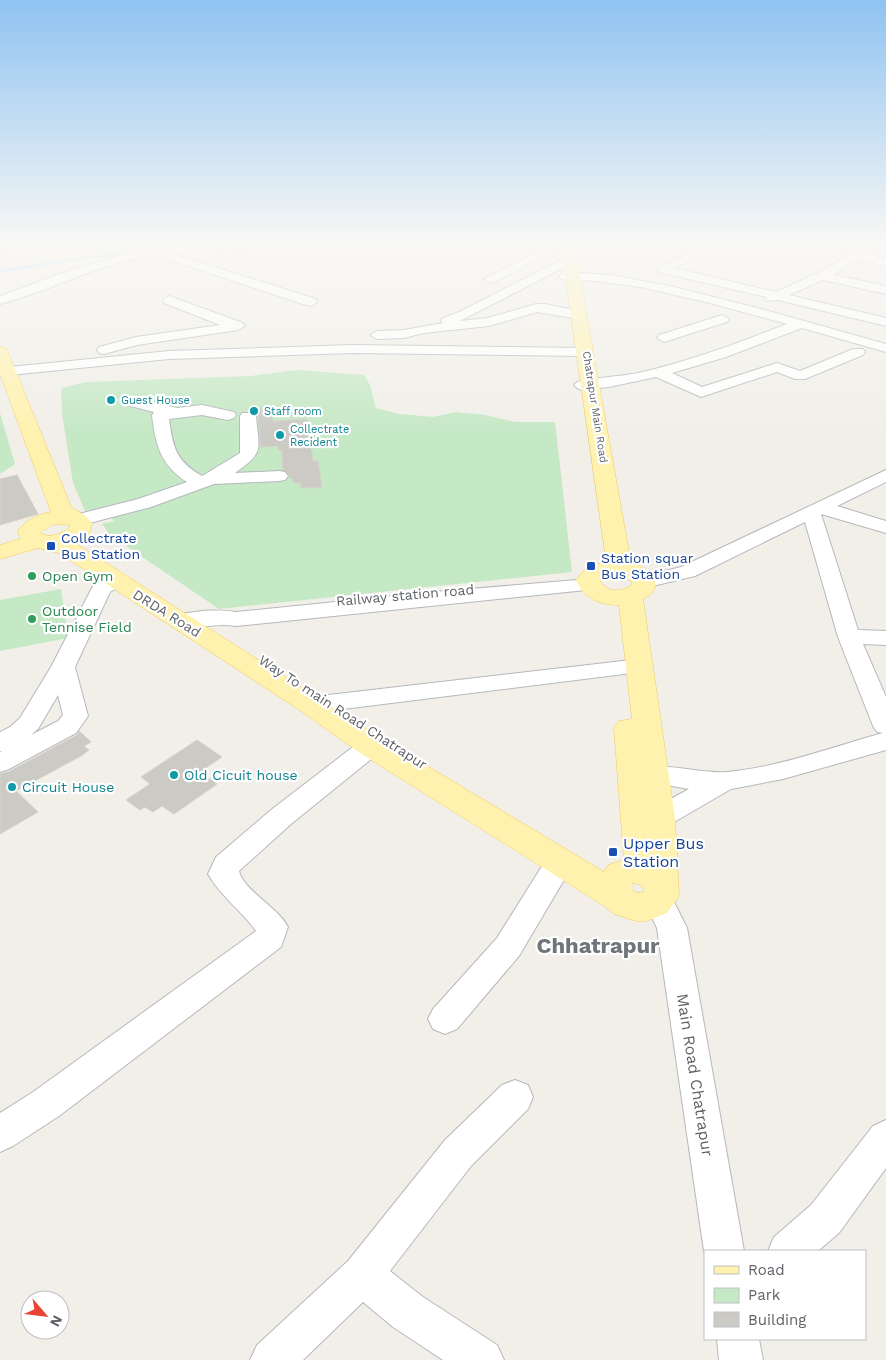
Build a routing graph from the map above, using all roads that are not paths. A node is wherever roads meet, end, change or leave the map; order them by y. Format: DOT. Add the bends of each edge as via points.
graph roads {
  1 [pos="191,308"];
  2 [pos="479,308"];
  3 [pos="534,308"];
  4 [pos="547,308"];
  5 [pos="574,308"];
  6 [pos="748,308"];
  7 [pos="829,308"];
  8 [pos="575,314"];
  9 [pos="722,320"];
  10 [pos="886,322"];
  11 [pos="800,324"];
  12 [pos="428,329"];
  13 [pos="408,333"];
  14 [pos="680,334"];
  15 [pos="337,336"];
  16 [pos="664,338"];
  17 [pos="886,348"];
  18 [pos="406,349"];
  19 [pos="0,352"];
  20 [pos="582,352"];
  21 [pos="724,352"];
  22 [pos="858,352"];
  23 [pos="777,367"];
  24 [pos="29,369"];
  25 [pos="657,372"];
  26 [pos="2,376"];
  27 [pos="587,384"];
  28 [pos="133,402"];
  29 [pos="177,413"];
  30 [pos="228,415"];
  31 [pos="248,416"];
  32 [pos="886,475"];
  33 [pos="279,476"];
  34 [pos="205,481"];
  35 [pos="816,509"];
  36 [pos="77,523"];
  37 [pos="886,527"];
  38 [pos="41,533"];
  39 [pos="0,544"];
  40 [pos="0,552"];
  41 [pos="601,575"];
  42 [pos="117,580"];
  43 [pos="630,592"];
  44 [pos="203,624"];
  45 [pos="850,637"];
  46 [pos="886,638"];
  47 [pos="63,667"];
  48 [pos="632,667"];
  49 [pos="319,704"];
  50 [pos="886,726"];
  51 [pos="0,742"];
  52 [pos="886,742"];
  53 [pos="371,746"];
  54 [pos="0,762"];
  55 [pos="653,775"];
  56 [pos="727,781"];
  57 [pos="659,818"];
  58 [pos="559,862"];
  59 [pos="639,887"];
  60 [pos="445,1019"];
  61 [pos="515,1096"];
  62 [pos="0,1134"];
  63 [pos="886,1138"];
  64 [pos="724,1250"];
  65 [pos="789,1250"];
  66 [pos="362,1275"];
  67 [pos="738,1340"];
  68 [pos="272,1360"];
  69 [pos="482,1360"];
  70 [pos="741,1360"];
  1 -- 24 [label="street" via="238,326 136,341"];
  2 -- 12 [label="street"];
  3 -- 12 [label="street" via="489,322"];
  4 -- 8 [label="street"];
  5 -- 8 [label="main road, Chatrapur Main Road"];
  6 -- 11 [label="street"];
  7 -- 10 [label="street"];
  8 -- 20 [label="main road, Chatrapur Main Road"];
  9 -- 14 [label="street"];
  11 -- 17 [label="street"];
  11 -- 21 [label="street"];
  12 -- 13 [label="street"];
  13 -- 15 [label="street"];
  13 -- 18 [label="street"];
  14 -- 16 [label="street"];
  14 -- 21 [label="street"];
  18 -- 20 [label="street"];
  18 -- 24 [label="street" via="169,355"];
  19 -- 26 [label="main road"];
  20 -- 27 [label="main road, Chatrapur Main Road"];
  21 -- 23 [label="street"];
  21 -- 25 [label="street"];
  22 -- 23 [label="street" via="800,376"];
  23 -- 25 [label="street" via="701,392"];
  24 -- 26 [label="street"];
  25 -- 27 [label="street"];
  26 -- 36 [label="main road" via="61,510"];
  26 -- 38 [label="main road" via="17,440 46,513"];
  27 -- 41 [label="main road, Chatrapur Main Road" via="618,552"];
  28 -- 29 [label="street"];
  29 -- 30 [label="street" via="202,410"];
  29 -- 34 [label="street" via="160,415 164,450 173,464"];
  31 -- 34 [label="street" via="248,455"];
  32 -- 35 [label="street"];
  33 -- 34 [label="street"];
  34 -- 36 [label="street"];
  35 -- 37 [label="street"];
  35 -- 43 [label="street" via="688,572"];
  35 -- 45 [label="street"];
  36 -- 38 [label="main road" via="64,540"];
  36 -- 44 [label="main road, Way To main Road Chatrapur" via="84,541"];
  38 -- 39 [label="main road"];
  38 -- 40 [label="main road"];
  38 -- 42 [label="main road, DRDA Road"];
  41 -- 43 [label="main road" via="599,593"];
  41 -- 43 [label="main road" via="635,573"];
  41 -- 44 [label="street, Railway station road"];
  42 -- 44 [label="main road, DRDA Road"];
  42 -- 47 [label="street" via="101,588"];
  43 -- 48 [label="main road"];
  44 -- 49 [label="main road, Way To main Road Chatrapur"];
  45 -- 46 [label="street"];
  45 -- 50 [label="street"];
  47 -- 51 [label="street" via="30,723 19,733"];
  47 -- 54 [label="street" via="76,716 67,728"];
  48 -- 49 [label="street"];
  48 -- 55 [label="main road"];
  48 -- 59 [label="main road"];
  49 -- 53 [label="main road, Way To main Road Chatrapur"];
  49 -- 59 [label="main road, Way To main Road Chatrapur"];
  52 -- 56 [label="street" via="783,770"];
  53 -- 58 [label="main road, Way To main Road Chatrapur"];
  53 -- 62 [label="street" via="226,865 223,874 273,927 270,938 46,1104"];
  55 -- 56 [label="street" via="696,781"];
  55 -- 57 [label="main road"];
  56 -- 57 [label="street"];
  57 -- 59 [label="main road"];
  58 -- 59 [label="main road, Way To main Road Chatrapur"];
  58 -- 60 [label="street" via="508,947"];
  59 -- 64 [label="street, Main Road Chatrapur" via="672,928"];
  61 -- 66 [label="street" via="458,1153"];
  63 -- 65 [label="street" via="825,1219"];
  66 -- 68 [label="street"];
  66 -- 69 [label="street" via="408,1312"];
  67 -- 70 [label="street"];
}
